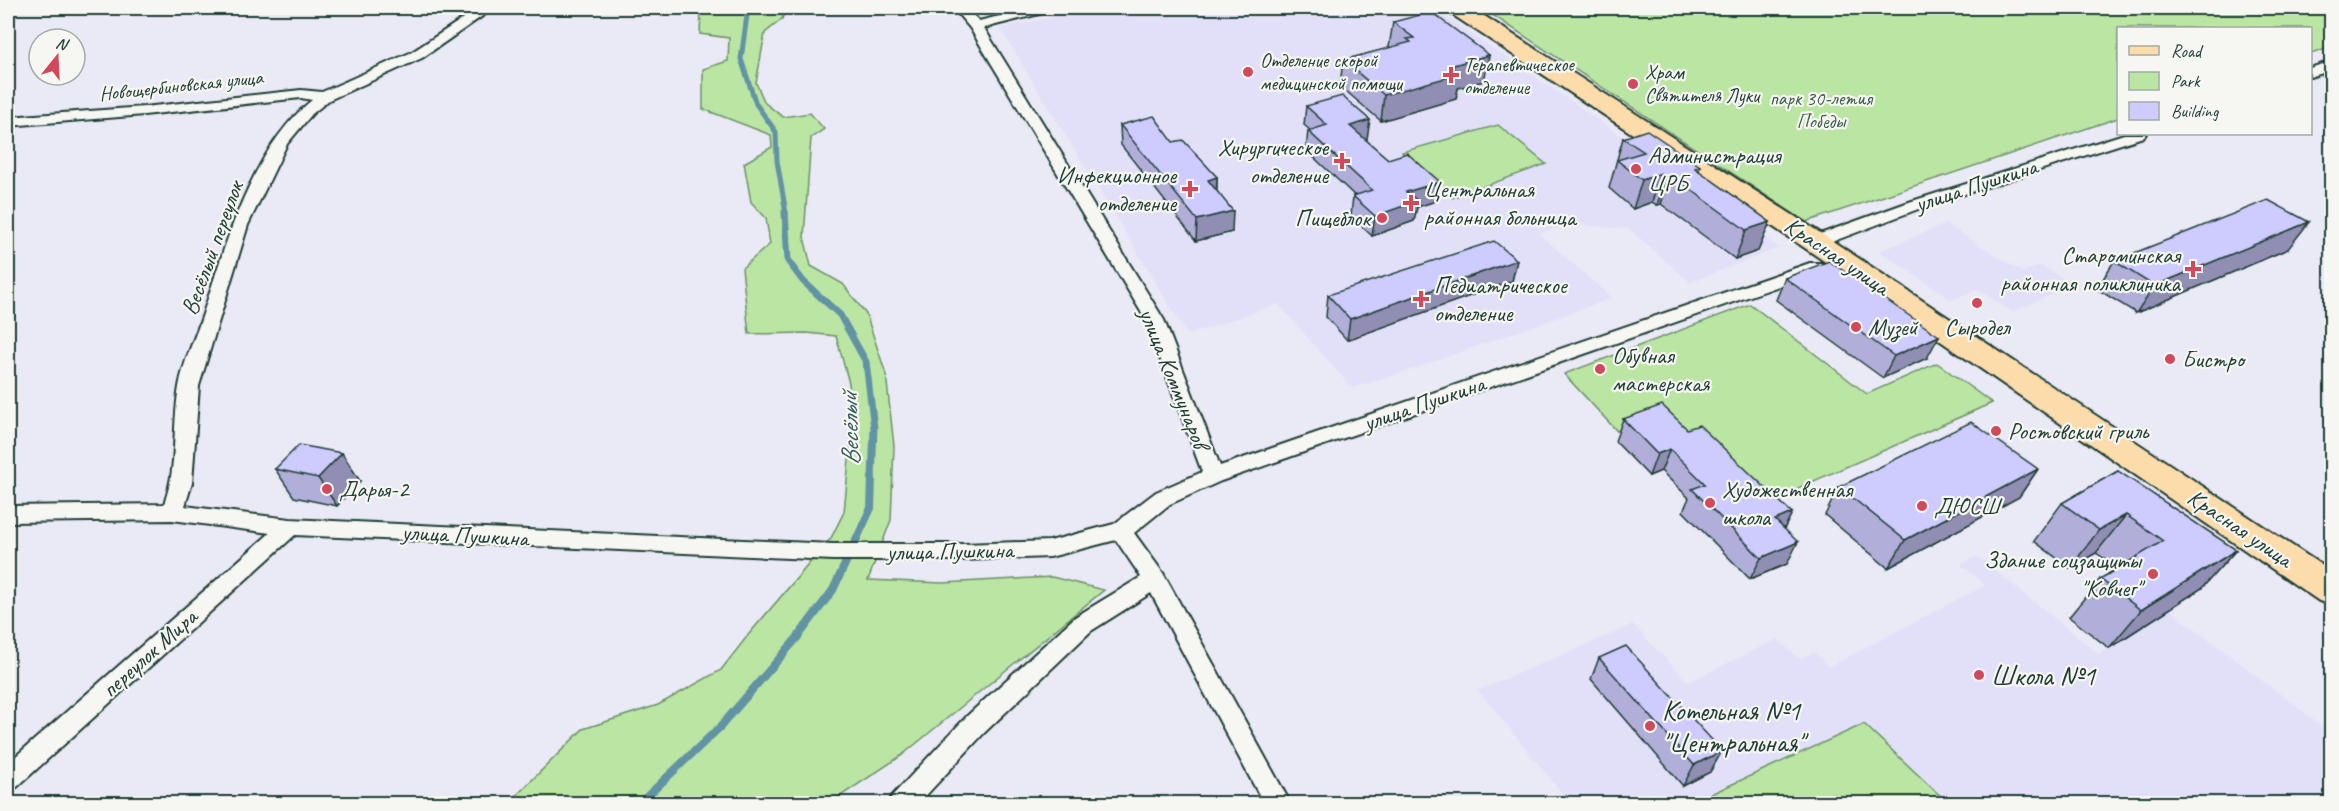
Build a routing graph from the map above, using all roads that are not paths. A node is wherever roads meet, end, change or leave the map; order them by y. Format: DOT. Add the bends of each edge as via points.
graph roads {
  1 [pos="487,8"];
  2 [pos="959,8"];
  3 [pos="1046,8"];
  4 [pos="1458,8"];
  5 [pos="976,26"];
  6 [pos="2331,65"];
  7 [pos="2312,72"];
  8 [pos="324,97"];
  9 [pos="8,122"];
  10 [pos="2135,135"];
  11 [pos="1815,242"];
  12 [pos="1840,259"];
  13 [pos="1214,476"];
  14 [pos="172,512"];
  15 [pos="8,514"];
  16 [pos="290,527"];
  17 [pos="1120,531"];
  18 [pos="1155,579"];
  19 [pos="2331,591"];
  20 [pos="8,779"];
  21 [pos="901,804"];
  22 [pos="1278,804"];
  1 -- 8 [label="street, Весёлый переулок" via="417,55"];
  2 -- 5 [label="street, улица Коммунаров"];
  3 -- 5 [label="street"];
  4 -- 11 [label="main road, Красная улица"];
  5 -- 13 [label="street, улица Коммунаров" via="1155,320"];
  6 -- 7 [label="street"];
  8 -- 9 [label="street, Новощербиновская улица" via="301,94"];
  8 -- 14 [label="street, Весёлый переулок" via="280,144 240,225 189,386 182,483"];
  10 -- 11 [label="street, улица Пушкина" via="1915,205"];
  11 -- 12 [label="main road, Красная улица"];
  12 -- 13 [label="street, улица Пушкина"];
  12 -- 19 [label="main road, Красная улица"];
  13 -- 17 [label="street, улица Пушкина" via="1163,498"];
  14 -- 15 [label="street, улица Пушкина"];
  14 -- 16 [label="street, улица Пушкина"];
  16 -- 17 [label="street, улица Пушкина" via="866,553 1050,549"];
  16 -- 20 [label="street, переулок Мира"];
  17 -- 18 [label="street"];
  18 -- 21 [label="street" via="1083,624 976,724"];
  18 -- 22 [label="street"];
}
